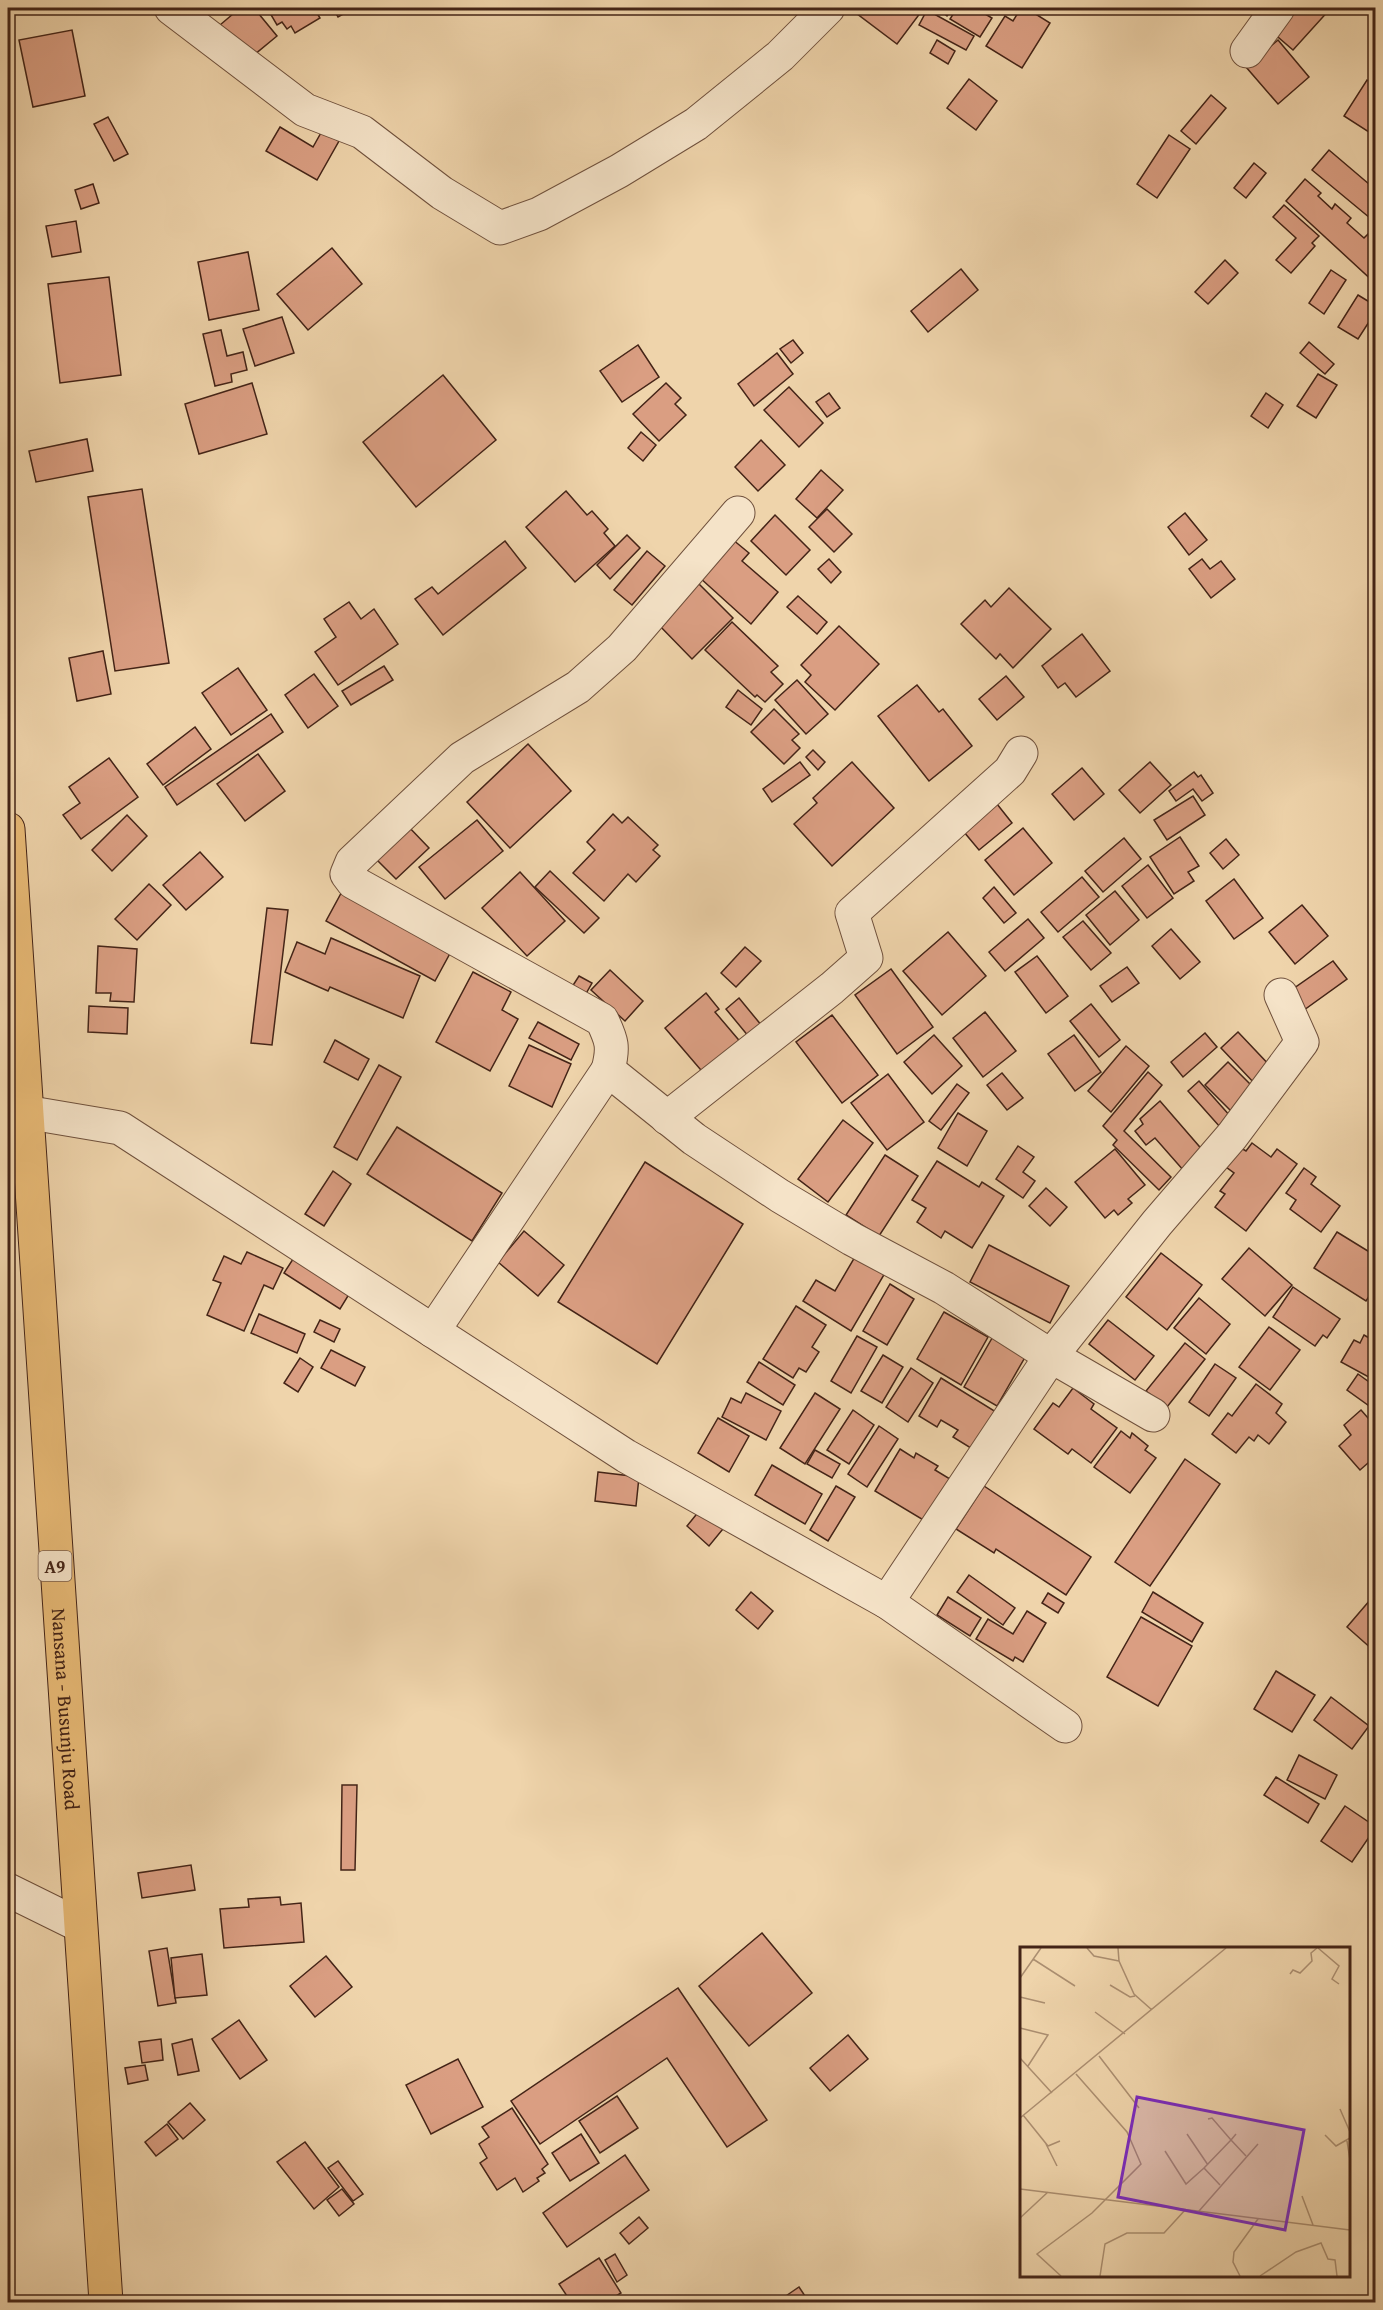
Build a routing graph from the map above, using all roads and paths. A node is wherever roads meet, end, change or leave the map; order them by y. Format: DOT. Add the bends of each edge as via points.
graph roads {
  1 [pos="171,8"];
  2 [pos="828,8"];
  3 [pos="1278,8"];
  4 [pos="1247,51"];
  5 [pos="738,513"];
  6 [pos="1021,753"];
  7 [pos="8,829"];
  8 [pos="12,945"];
  9 [pos="1281,995"];
  10 [pos="608,1070"];
  11 [pos="25,1112"];
  12 [pos="667,1118"];
  13 [pos="433,1331"];
  14 [pos="1051,1356"];
  15 [pos="1153,1415"];
  16 [pos="887,1602"];
  17 [pos="1065,1726"];
  18 [pos="8,1890"];
  19 [pos="79,1925"];
  20 [pos="106,2302"];
  1 -- 2 [label="street" via="304,110 362,132 442,193 500,228 549,209 696,124 780,56"];
  3 -- 4 [label="street"];
  5 -- 10 [label="street" via="622,648 578,687 462,758 352,862 347,874 353,882 602,1020 611,1039"];
  6 -- 12 [label="street" via="1010,771 852,913 866,958"];
  7 -- 8 [label="main road, Nansana - Busunju Road / A9"];
  8 -- 11 [label="main road, Nansana - Busunju Road / A9"];
  9 -- 14 [label="street" via="1302,1042 1232,1136"];
  10 -- 12 [label="street"];
  10 -- 13 [label="street"];
  11 -- 13 [label="street" via="120,1128"];
  11 -- 19 [label="main road, Nansana - Busunju Road / A9"];
  12 -- 14 [label="street" via="780,1196 944,1288"];
  13 -- 16 [label="street" via="626,1456"];
  14 -- 15 [label="street"];
  14 -- 16 [label="street"];
  16 -- 17 [label="street"];
  18 -- 19 [label="street"];
  19 -- 20 [label="main road, Nansana - Busunju Road / A9"];
}
